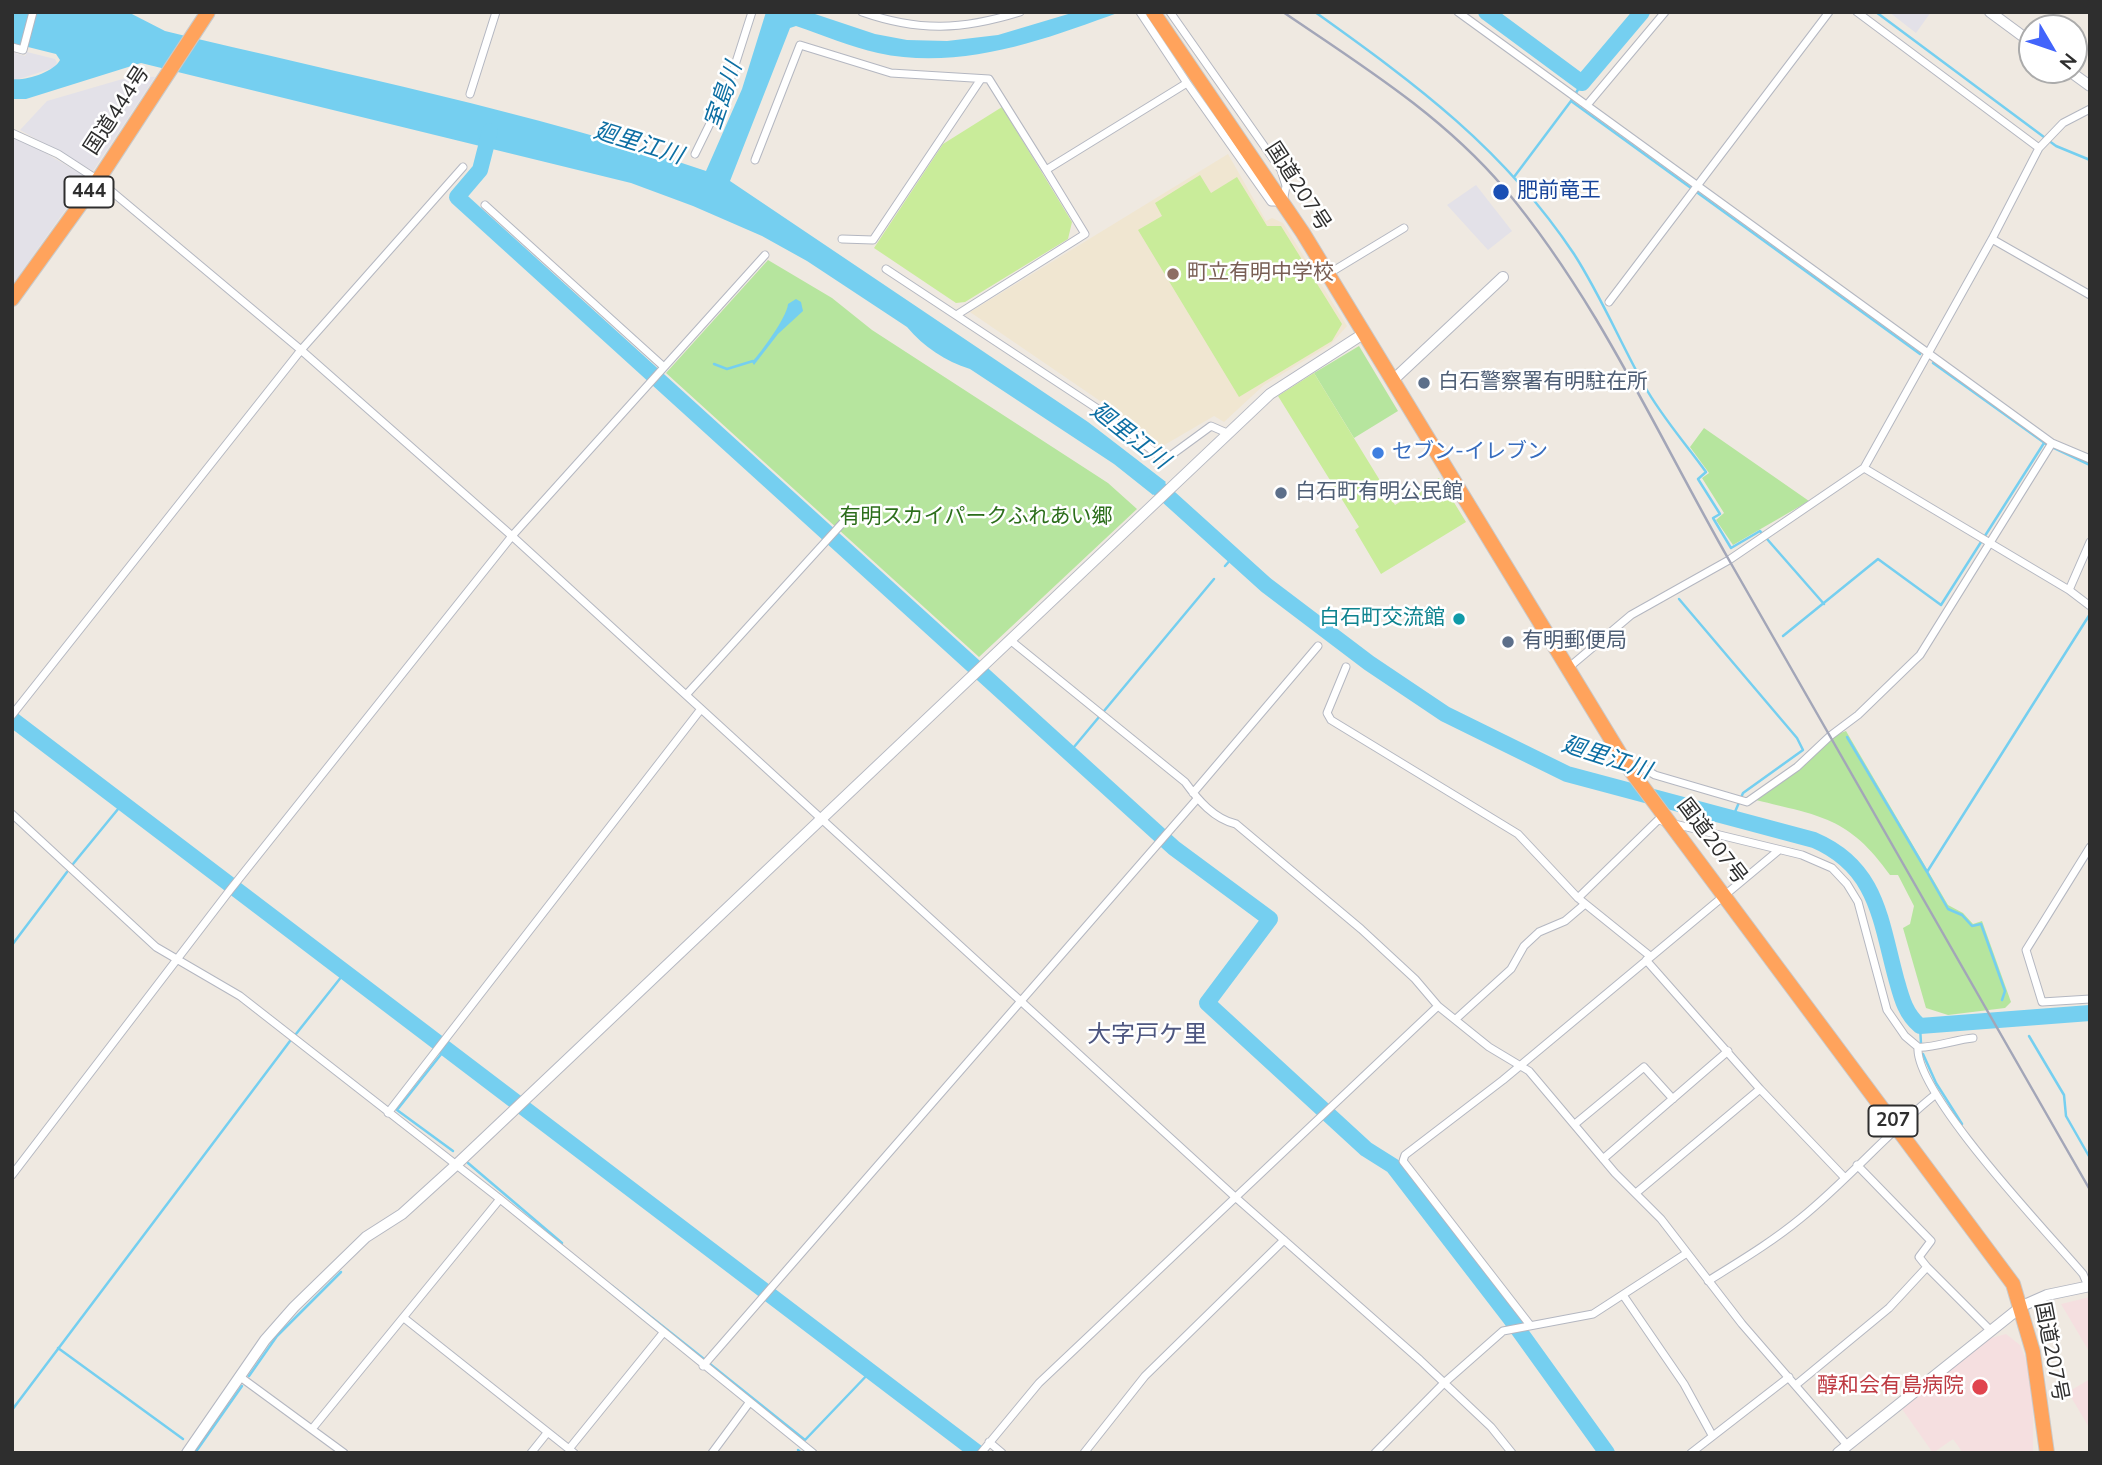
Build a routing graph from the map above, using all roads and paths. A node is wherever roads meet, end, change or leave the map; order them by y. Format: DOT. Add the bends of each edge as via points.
graph roads {
  1 [pos="33,12"];
  2 [pos="208,12"];
  3 [pos="496,12"];
  4 [pos="752,12"];
  5 [pos="862,12"];
  6 [pos="1020,12"];
  7 [pos="1170,12"];
  8 [pos="1458,12"];
  9 [pos="1665,12"];
  10 [pos="1829,12"];
  11 [pos="1857,12"];
  12 [pos="1990,12"];
  13 [pos="1146,14"];
  14 [pos="2018,33"];
  15 [pos="12,47"];
  16 [pos="981,79"];
  17 [pos="1187,83"];
  18 [pos="470,94"];
  19 [pos="1587,105"];
  20 [pos="2090,109"];
  21 [pos="12,133"];
  22 [pos="2040,146"];
  23 [pos="695,154"];
  24 [pos="755,160"];
  25 [pos="463,167"];
  26 [pos="1046,170"];
  27 [pos="98,180"];
  28 [pos="1694,189"];
  29 [pos="1283,202"];
  30 [pos="485,205"];
  31 [pos="1404,228"];
  32 [pos="842,239"];
  33 [pos="1992,239"];
  34 [pos="765,255"];
  35 [pos="886,269"];
  36 [pos="1328,274"];
  37 [pos="1503,277"];
  38 [pos="2090,295"];
  39 [pos="12,299"];
  40 [pos="1609,302"];
  41 [pos="958,314"];
  42 [pos="1363,334"];
  43 [pos="301,350"];
  44 [pos="1928,355"];
  45 [pos="664,367"];
  46 [pos="1392,381"];
  47 [pos="1227,433"];
  48 [pos="2050,446"];
  49 [pos="2090,458"];
  50 [pos="1864,468"];
  51 [pos="847,517"];
  52 [pos="512,536"];
  53 [pos="1985,541"];
  54 [pos="2090,542"];
  55 [pos="2069,590"];
  56 [pos="2090,606"];
  57 [pos="1010,640"];
  58 [pos="1318,646"];
  59 [pos="1346,667"];
  60 [pos="1567,669"];
  61 [pos="686,695"];
  62 [pos="701,709"];
  63 [pos="14,713"];
  64 [pos="1628,766"];
  65 [pos="1195,796"];
  66 [pos="12,814"];
  67 [pos="822,817"];
  68 [pos="1668,821"];
  69 [pos="2090,847"];
  70 [pos="1779,850"];
  71 [pos="1724,894"];
  72 [pos="1578,898"];
  73 [pos="1585,904"];
  74 [pos="1648,958"];
  75 [pos="174,961"];
  76 [pos="2090,999"];
  77 [pos="1022,1001"];
  78 [pos="1438,1006"];
  79 [pos="1457,1018"];
  80 [pos="1973,1038"];
  81 [pos="1922,1048"];
  82 [pos="1728,1051"];
  83 [pos="1520,1063"];
  84 [pos="1760,1089"];
  85 [pos="1936,1094"];
  86 [pos="1673,1098"];
  87 [pos="388,1113"];
  88 [pos="1575,1125"];
  89 [pos="1896,1125"];
  90 [pos="1604,1159"];
  91 [pos="456,1165"];
  92 [pos="1857,1165"];
  93 [pos="12,1175"];
  94 [pos="1844,1177"];
  95 [pos="1636,1194"];
  96 [pos="1234,1196"];
  97 [pos="500,1199"];
  98 [pos="1284,1240"];
  99 [pos="1687,1253"];
  100 [pos="1927,1267"];
  101 [pos="1707,1281"];
  102 [pos="2089,1286"];
  103 [pos="1623,1295"];
  104 [pos="2022,1306"];
  105 [pos="404,1318"];
  106 [pos="1526,1325"];
  107 [pos="1989,1329"];
  108 [pos="663,1333"];
  109 [pos="703,1366"];
  110 [pos="239,1376"];
  111 [pos="1789,1377"];
  112 [pos="1444,1383"];
  113 [pos="1797,1384"];
  114 [pos="749,1402"];
  115 [pos="312,1429"];
  116 [pos="547,1433"];
  117 [pos="1712,1435"];
  118 [pos="1847,1445"];
  119 [pos="985,1447"];
  120 [pos="571,1451"];
  121 [pos="187,1453"];
  122 [pos="344,1453"];
  123 [pos="531,1453"];
  124 [pos="712,1453"];
  125 [pos="813,1453"];
  126 [pos="1002,1453"];
  127 [pos="1084,1453"];
  128 [pos="1375,1453"];
  129 [pos="1512,1453"];
  130 [pos="1691,1453"];
  131 [pos="1838,1453"];
  132 [pos="2047,1453"];
  1 -- 15 [label="street" via="23,50"];
  2 -- 27 [label="highway, 国道444号 / 444"];
  3 -- 18 [label="street"];
  4 -- 23 [label="street" via="727,88"];
  5 -- 6 [label="street" via="896,24 936,27 982,24"];
  7 -- 29 [label="street" via="1281,170 1286,186"];
  8 -- 19 [label="street"];
  9 -- 19 [label="street"];
  10 -- 28 [label="street"];
  11 -- 22 [label="street"];
  12 -- 14 [label="street"];
  13 -- 17 [label="street"];
  13 -- 29 [label="highway, 国道207号 / 207" via="1186,60"];
  16 -- 24 [label="street" via="891,73 800,45"];
  16 -- 26 [label="street" via="993,84"];
  16 -- 32 [label="street" via="873,240"];
  17 -- 26 [label="street"];
  17 -- 29 [label="street" via="1270,202"];
  19 -- 28 [label="street"];
  20 -- 22 [label="street" via="2050,133"];
  21 -- 27 [label="street" via="58,154"];
  22 -- 33 [label="street"];
  25 -- 43 [label="street"];
  26 -- 41 [label="street" via="1085,234"];
  27 -- 39 [label="highway, 国道444号 / 444"];
  27 -- 43 [label="street"];
  28 -- 40 [label="street"];
  28 -- 44 [label="street"];
  29 -- 36 [label="highway, 国道207号 / 207"];
  30 -- 45 [label="street"];
  31 -- 36 [label="street"];
  33 -- 38 [label="street"];
  33 -- 44 [label="street"];
  34 -- 45 [label="street"];
  35 -- 41 [label="street"];
  36 -- 42 [label="highway, 国道207号 / 207"];
  37 -- 46 [label="street"];
  41 -- 47 [label="street" via="1158,455 1171,456 1211,426"];
  42 -- 46 [label="highway, 国道207号 / 207"];
  42 -- 47 [label="street" via="1270,394"];
  43 -- 52 [label="street"];
  43 -- 63 [label="street"];
  44 -- 48 [label="street"];
  44 -- 50 [label="street"];
  45 -- 52 [label="street"];
  46 -- 60 [label="highway, 国道207号 / 207"];
  47 -- 57 [label="street"];
  48 -- 49 [label="street"];
  48 -- 53 [label="street"];
  50 -- 53 [label="street"];
  50 -- 60 [label="street" via="1739,553 1631,615"];
  51 -- 61 [label="street"];
  52 -- 61 [label="street"];
  52 -- 75 [label="street"];
  53 -- 55 [label="street"];
  53 -- 64 [label="street" via="1914,661 1797,767 1747,802"];
  54 -- 55 [label="street"];
  55 -- 56 [label="street"];
  57 -- 65 [label="street" via="1185,782"];
  57 -- 67 [label="street"];
  58 -- 65 [label="street"];
  59 -- 72 [label="street" via="1326,713 1331,720 1518,834"];
  60 -- 64 [label="highway, 国道207号 / 207"];
  61 -- 62 [label="street"];
  62 -- 67 [label="street"];
  62 -- 87 [label="street"];
  64 -- 68 [label="highway, 国道207号 / 207"];
  65 -- 77 [label="street"];
  65 -- 78 [label="street" via="1224,821 1236,824 1361,929"];
  66 -- 75 [label="street"];
  67 -- 77 [label="street"];
  67 -- 91 [label="street"];
  68 -- 70 [label="street"];
  68 -- 71 [label="highway, 国道207号 / 207"];
  68 -- 72 [label="street" via="1654,823"];
  69 -- 76 [label="street" via="2026,950 2042,1002"];
  70 -- 71 [label="street"];
  70 -- 81 [label="street" via="1823,863 1847,884 1858,902 1887,1010 1905,1036"];
  71 -- 74 [label="street"];
  71 -- 89 [label="highway, 国道207号 / 207"];
  72 -- 73 [label="street"];
  73 -- 74 [label="street"];
  73 -- 79 [label="street" via="1564,921 1539,932 1524,946 1511,969"];
  74 -- 82 [label="street"];
  74 -- 83 [label="street"];
  75 -- 87 [label="street" via="240,996"];
  75 -- 93 [label="street"];
  77 -- 96 [label="street"];
  77 -- 109 [label="street"];
  78 -- 79 [label="street"];
  78 -- 96 [label="street"];
  79 -- 83 [label="street" via="1489,1047"];
  80 -- 81 [label="street"];
  81 -- 85 [label="street" via="1917,1059"];
  82 -- 84 [label="street"];
  82 -- 86 [label="street"];
  83 -- 88 [label="street"];
  83 -- 106 [label="street" via="1432,1131 1403,1161"];
  84 -- 94 [label="street"];
  84 -- 95 [label="street"];
  85 -- 89 [label="street"];
  85 -- 102 [label="street"];
  86 -- 88 [label="street" via="1644,1067"];
  86 -- 90 [label="street"];
  87 -- 91 [label="street"];
  88 -- 90 [label="street"];
  89 -- 92 [label="street"];
  89 -- 104 [label="highway, 国道207号 / 207" via="2013,1284"];
  90 -- 95 [label="street"];
  91 -- 97 [label="street"];
  91 -- 110 [label="street" via="402,1214 366,1237 294,1307"];
  92 -- 94 [label="street"];
  92 -- 100 [label="street" via="1931,1241 1919,1256"];
  94 -- 101 [label="street" via="1803,1217"];
  95 -- 99 [label="street"];
  96 -- 98 [label="street"];
  96 -- 119 [label="street" via="1039,1383"];
  97 -- 105 [label="street"];
  97 -- 108 [label="street"];
  98 -- 112 [label="street"];
  98 -- 127 [label="street" via="1145,1376"];
  99 -- 101 [label="street"];
  99 -- 103 [label="street"];
  100 -- 107 [label="street"];
  100 -- 113 [label="street" via="1889,1308"];
  101 -- 111 [label="street"];
  102 -- 104 [label="street"];
  103 -- 106 [label="street" via="1582,1318"];
  103 -- 117 [label="street" via="1684,1384"];
  104 -- 107 [label="street"];
  104 -- 132 [label="highway, 国道207号 / 207"];
  105 -- 115 [label="street"];
  105 -- 116 [label="street"];
  106 -- 112 [label="street" via="1503,1331"];
  107 -- 118 [label="street"];
  108 -- 109 [label="street"];
  108 -- 120 [label="street"];
  109 -- 114 [label="street"];
  110 -- 115 [label="street"];
  110 -- 121 [label="street"];
  111 -- 113 [label="street"];
  111 -- 117 [label="street"];
  112 -- 128 [label="street"];
  112 -- 129 [label="street"];
  113 -- 118 [label="street"];
  114 -- 124 [label="street"];
  114 -- 125 [label="street"];
  115 -- 122 [label="street"];
  116 -- 120 [label="street"];
  116 -- 123 [label="street"];
  117 -- 130 [label="street"];
  118 -- 131 [label="street"];
  119 -- 126 [label="street"];
}
